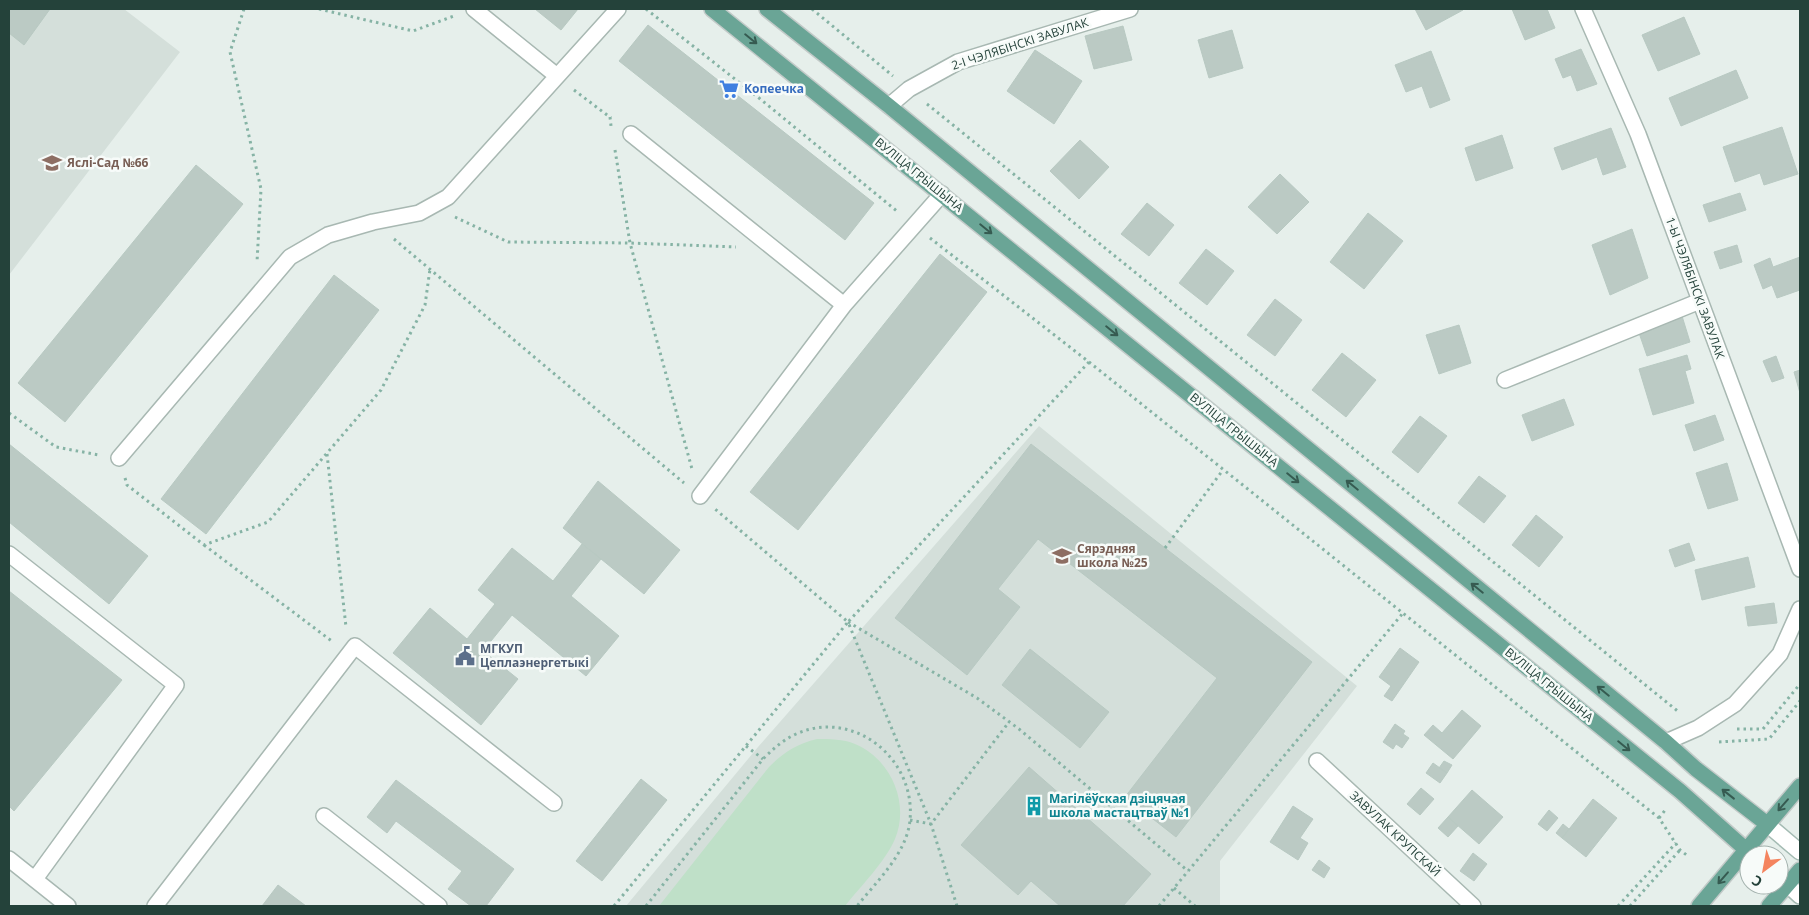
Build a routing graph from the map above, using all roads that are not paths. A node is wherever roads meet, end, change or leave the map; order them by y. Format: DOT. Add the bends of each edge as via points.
graph roads {
  1 [pos="474,9"];
  2 [pos="618,9"];
  3 [pos="712,9"];
  4 [pos="768,9"];
  5 [pos="1130,9"];
  6 [pos="1583,9"];
  7 [pos="556,76"];
  8 [pos="889,106"];
  9 [pos="631,134"];
  10 [pos="942,194"];
  11 [pos="1700,301"];
  12 [pos="844,305"];
  13 [pos="1504,380"];
  14 [pos="119,458"];
  15 [pos="700,496"];
  16 [pos="9,554"];
  17 [pos="1800,569"];
  18 [pos="1800,608"];
  19 [pos="1666,742"];
  20 [pos="1317,761"];
  21 [pos="1800,786"];
  22 [pos="554,803"];
  23 [pos="324,816"];
  24 [pos="1767,824"];
  25 [pos="1740,845"];
  26 [pos="1754,845"];
  27 [pos="1800,852"];
  28 [pos="9,859"];
  29 [pos="1739,864"];
  30 [pos="1800,870"];
  31 [pos="1789,878"];
  32 [pos="35,879"];
  33 [pos="1789,887"];
  34 [pos="1775,895"];
  35 [pos="1800,896"];
  36 [pos="68,906"];
  37 [pos="155,906"];
  38 [pos="438,906"];
  39 [pos="1473,906"];
  40 [pos="1699,906"];
  41 [pos="1769,906"];
  1 -- 7 [label="street"];
  2 -- 7 [label="street"];
  3 -- 10 [label="main road, ВУЛІЦА ГРЫШЫНА, one-way"];
  4 -- 8 [label="main road"];
  5 -- 8 [label="street, 2-І ЧЭЛЯБІНСКІ ЗАВУЛАК" via="958,62 909,89"];
  6 -- 11 [label="street, 1-Ы ЧЭЛЯБІНСКІ ЗАВУЛАК" via="1638,134"];
  7 -- 14 [label="street" via="448,197 419,212 328,235 290,256"];
  19 -- 8 [label="main road, one-way"];
  9 -- 12 [label="street"];
  10 -- 12 [label="street"];
  10 -- 25 [label="main road, ВУЛІЦА ГРЫШЫНА, one-way" via="1680,790"];
  11 -- 13 [label="street"];
  11 -- 17 [label="street, 1-Ы ЧЭЛЯБІНСКІ ЗАВУЛАК"];
  12 -- 15 [label="street"];
  16 -- 32 [label="street" via="176,686"];
  18 -- 19 [label="street" via="1780,654 1735,704 1698,728"];
  24 -- 19 [label="main road, one-way"];
  20 -- 39 [label="street, ЗАВУЛАК КРУПСКАЙ"];
  21 -- 24 [label="main road, one-way"];
  22 -- 37 [label="street" via="355,646"];
  23 -- 38 [label="street"];
  24 -- 26 [label="main road"];
  24 -- 27 [label="street"];
  28 -- 32 [label="street"];
  29 -- 40 [label="main road, one-way"];
  30 -- 31 [label="main road"];
  32 -- 36 [label="street"];
  33 -- 35 [label="street"];
  34 -- 41 [label="main road"];
}
